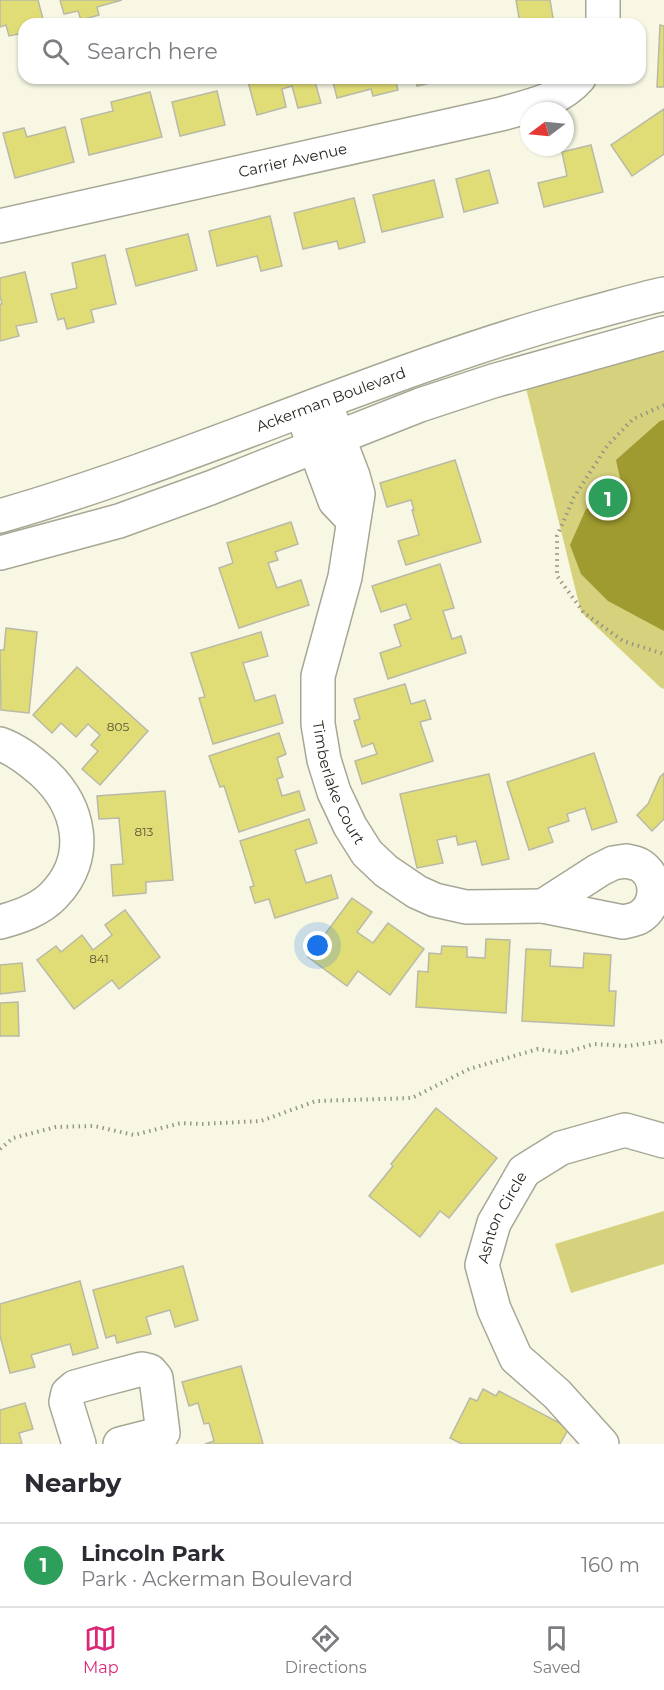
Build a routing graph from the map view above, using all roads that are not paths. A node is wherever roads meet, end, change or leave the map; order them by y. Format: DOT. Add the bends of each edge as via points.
graph roads {
  1 [pos="603,0"];
  2 [pos="603,18"];
  3 [pos="573,84"];
  4 [pos="0,226"];
  5 [pos="664,294"];
  6 [pos="664,333"];
  7 [pos="313,407"];
  8 [pos="326,442"];
  9 [pos="0,516"];
  10 [pos="0,553"];
  11 [pos="0,744"];
  12 [pos="543,906"];
  13 [pos="0,922"];
  14 [pos="664,1141"];
  15 [pos="164,1439"];
  16 [pos="79,1444"];
  17 [pos="120,1444"];
  18 [pos="602,1444"];
  1 -- 2 [label="street"];
  3 -- 4 [label="street, Carrier Avenue" via="557,96 530,106"];
  5 -- 7 [label="street, Ackerman Boulevard" via="501,339"];
  6 -- 8 [label="street" via="430,401"];
  7 -- 8 [label="street, Timberlake Court"];
  7 -- 9 [label="street, Ackerman Boulevard"];
  8 -- 10 [label="street" via="119,521"];
  8 -- 12 [label="street, Timberlake Court" via="335,501 353,520 345,577 318,676 318,724 334,792 367,853 417,892 466,907"];
  11 -- 13 [label="street" via="27,758 64,796 77,842 66,879 53,896 21,916"];
  14 -- 18 [label="street, Ashton Circle" via="625,1130 561,1148 524,1171 494,1223 482,1265 494,1309 516,1358 557,1394"];
  15 -- 16 [label="street" via="156,1378 142,1369 75,1387 68,1393 66,1402"];
  15 -- 17 [label="street"];
}
